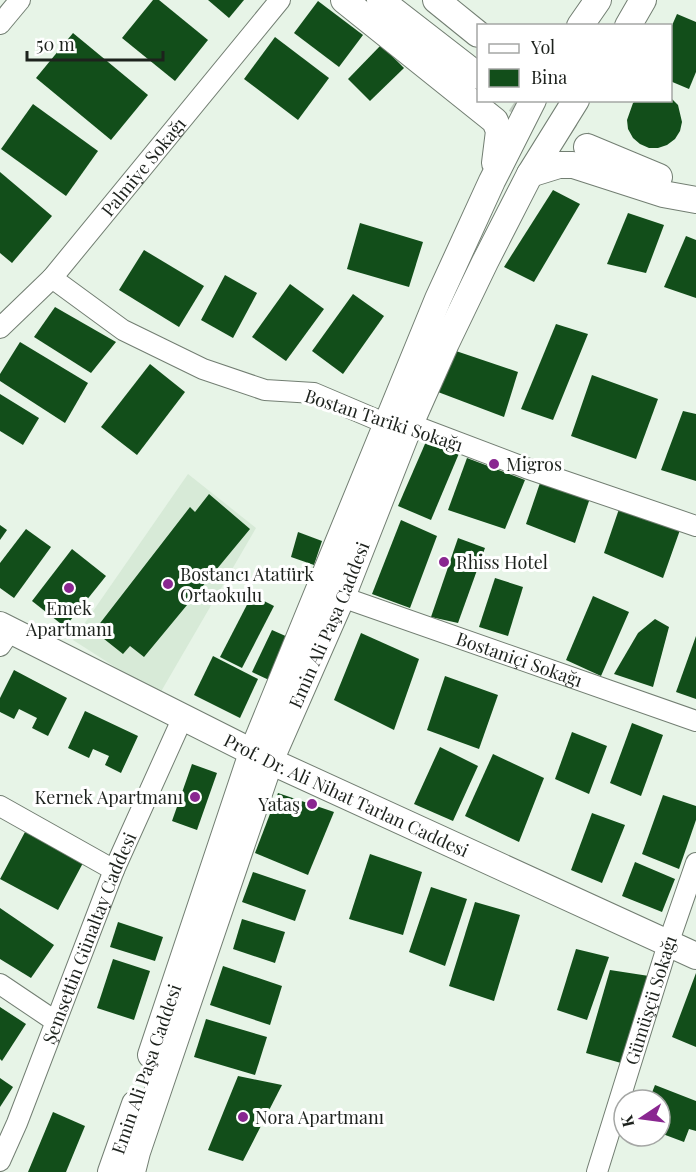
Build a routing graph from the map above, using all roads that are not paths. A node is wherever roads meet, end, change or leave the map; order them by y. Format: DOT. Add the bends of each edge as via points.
graph roads {
  1 [pos="20,0"];
  2 [pos="280,0"];
  3 [pos="344,0"];
  4 [pos="380,0"];
  5 [pos="435,0"];
  6 [pos="598,0"];
  7 [pos="643,0"];
  8 [pos="0,24"];
  9 [pos="581,24"];
  10 [pos="629,24"];
  11 [pos="477,32"];
  12 [pos="474,87"];
  13 [pos="483,102"];
  14 [pos="532,102"];
  15 [pos="573,102"];
  16 [pos="560,111"];
  17 [pos="588,147"];
  18 [pos="530,174"];
  19 [pos="492,181"];
  20 [pos="696,192"];
  21 [pos="696,200"];
  22 [pos="52,278"];
  23 [pos="0,328"];
  24 [pos="399,424"];
  25 [pos="696,526"];
  26 [pos="342,597"];
  27 [pos="4,633"];
  28 [pos="183,717"];
  29 [pos="696,721"];
  30 [pos="261,757"];
  31 [pos="0,806"];
  32 [pos="696,862"];
  33 [pos="114,870"];
  34 [pos="668,944"];
  35 [pos="696,956"];
  36 [pos="0,984"];
  37 [pos="55,1021"];
  38 [pos="1,1155"];
  39 [pos="111,1172"];
  40 [pos="132,1172"];
  41 [pos="597,1172"];
  1 -- 8 [label="street"];
  2 -- 22 [label="street, Palmiye Sokağı"];
  3 -- 12 [label="main road"];
  4 -- 12 [label="main road"];
  5 -- 11 [label="main road"];
  6 -- 9 [label="main road"];
  7 -- 10 [label="main road"];
  13 -- 19 [label="main road" via="500,131"];
  14 -- 19 [label="main road, Emin Ali Paşa Caddesi"];
  15 -- 16 [label="main road, Emin Ali Paşa Caddesi"];
  16 -- 18 [label="main road, Emin Ali Paşa Caddesi"];
  17 -- 20 [label="main road"];
  18 -- 21 [label="main road" via="558,165 573,165 663,194"];
  18 -- 24 [label="main road, Emin Ali Paşa Caddesi" via="451,333"];
  19 -- 24 [label="main road, Emin Ali Paşa Caddesi" via="438,299"];
  22 -- 23 [label="street, Palmiye Sokağı"];
  22 -- 24 [label="street, Bostan Tariki Sokağı" via="123,330 203,369 265,390 314,393"];
  24 -- 25 [label="street, Bostan Tariki Sokağı"];
  24 -- 26 [label="main road, Emin Ali Paşa Caddesi"];
  24 -- 30 [label="main road, Emin Ali Paşa Caddesi"];
  26 -- 29 [label="street, Bostaniçi Sokağı"];
  26 -- 30 [label="main road, Emin Ali Paşa Caddesi"];
  27 -- 28 [label="main road, Prof. Dr. Ali Nihat Tarlan Caddesi"];
  28 -- 30 [label="main road, Prof. Dr. Ali Nihat Tarlan Caddesi"];
  28 -- 33 [label="street, Şemsettin Günaltay Caddesi"];
  30 -- 34 [label="main road, Prof. Dr. Ali Nihat Tarlan Caddesi"];
  30 -- 39 [label="main road, Emin Ali Paşa Caddesi"];
  30 -- 40 [label="main road, Emin Ali Paşa Caddesi"];
  31 -- 33 [label="street"];
  32 -- 34 [label="street, Gümüşçü Sokağı"];
  33 -- 37 [label="street, Şemsettin Günaltay Caddesi"];
  34 -- 35 [label="main road, Prof. Dr. Ali Nihat Tarlan Caddesi"];
  34 -- 41 [label="street, Gümüşçü Sokağı"];
  36 -- 37 [label="street"];
  37 -- 38 [label="street, Şemsettin Günaltay Caddesi"];
}
